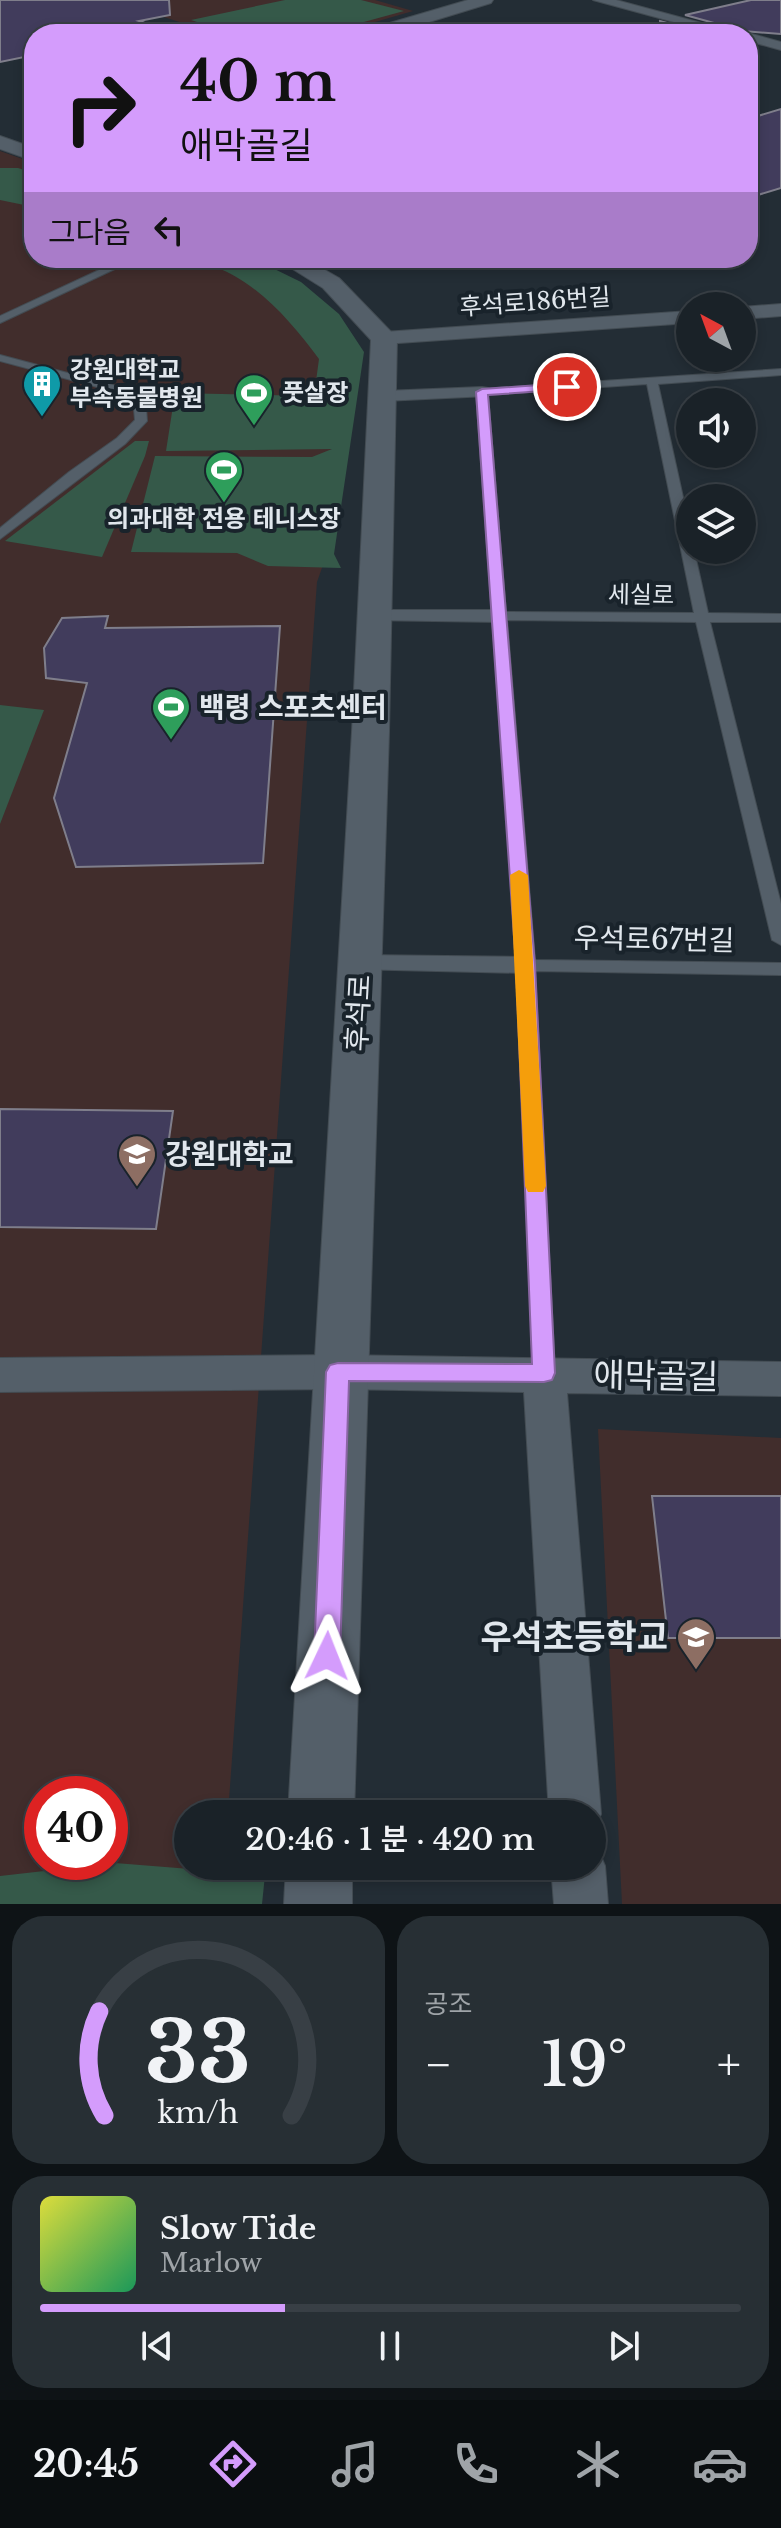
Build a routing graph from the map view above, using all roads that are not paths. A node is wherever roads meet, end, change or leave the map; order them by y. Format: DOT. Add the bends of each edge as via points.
graph roads {
  1 [pos="485,0"];
  2 [pos="600,0"];
  3 [pos="405,24"];
  4 [pos="695,24"];
  5 [pos="758,40"];
  6 [pos="781,46"];
  7 [pos="24,138"];
  8 [pos="2,144"];
  9 [pos="24,152"];
  10 [pos="112,268"];
  11 [pos="305,268"];
  12 [pos="781,310"];
  13 [pos="756,312"];
  14 [pos="676,318"];
  15 [pos="0,320"];
  16 [pos="384,338"];
  17 [pos="0,358"];
  18 [pos="781,372"];
  19 [pos="652,381"];
  20 [pos="482,392"];
  21 [pos="384,396"];
  22 [pos="0,535"];
  23 [pos="374,616"];
  24 [pos="500,616"];
  25 [pos="702,617"];
  26 [pos="781,618"];
  27 [pos="781,940"];
  28 [pos="361,963"];
  29 [pos="526,965"];
  30 [pos="781,969"];
  31 [pos="338,1372"];
  32 [pos="544,1373"];
  33 [pos="0,1375"];
  34 [pos="781,1379"];
  35 [pos="322,1800"];
  36 [pos="574,1800"];
  37 [pos="319,1880"];
  38 [pos="579,1880"];
  39 [pos="318,1904"];
  40 [pos="581,1904"];
  1 -- 3 [label="street"];
  2 -- 4 [label="street"];
  5 -- 6 [label="street"];
  7 -- 8 [label="street"];
  8 -- 9 [label="street"];
  10 -- 15 [label="lane"];
  11 -- 16 [label="street" via="331,283"];
  12 -- 13 [label="street"];
  14 -- 16 [label="street, 후석로186번길"];
  16 -- 21 [label="street, 후석로"];
  17 -- 22 [label="lane" via="120,390 140,408 141,421"];
  18 -- 19 [label="lane"];
  19 -- 20 [label="lane"];
  19 -- 25 [label="lane"];
  20 -- 21 [label="street"];
  20 -- 24 [label="lane"];
  21 -- 23 [label="street, 후석로"];
  23 -- 24 [label="street"];
  23 -- 28 [label="street, 후석로"];
  24 -- 25 [label="lane, 세실로"];
  24 -- 29 [label="lane"];
  25 -- 26 [label="lane, 세실로"];
  25 -- 27 [label="lane"];
  28 -- 29 [label="street"];
  28 -- 31 [label="street, 후석로"];
  29 -- 30 [label="lane, 우석로67번길"];
  29 -- 32 [label="lane"];
  31 -- 32 [label="street, 애막골길"];
  31 -- 33 [label="street, 애막골길"];
  31 -- 35 [label="street, 후석로"];
  32 -- 34 [label="street, 애막골길"];
  32 -- 36 [label="street"];
  37 -- 39 [label="street"];
  38 -- 40 [label="street"];
}
